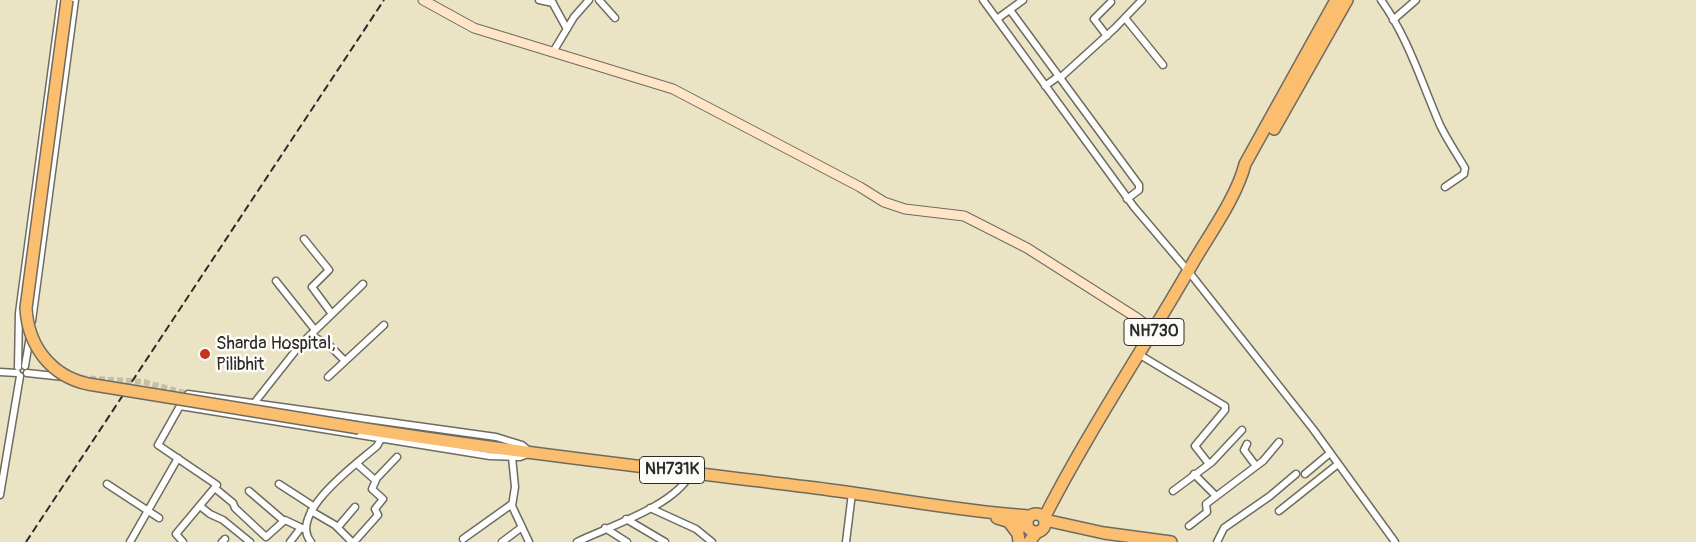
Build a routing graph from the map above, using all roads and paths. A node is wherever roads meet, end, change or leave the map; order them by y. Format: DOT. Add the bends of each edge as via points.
graph roads {
  1 [pos="60,0"];
  2 [pos="67,0"];
  3 [pos="75,0"];
  4 [pos="539,0"];
  5 [pos="588,0"];
  6 [pos="599,0"];
  7 [pos="983,0"];
  8 [pos="1023,0"];
  9 [pos="1142,0"];
  10 [pos="1336,0"];
  11 [pos="1347,0"];
  12 [pos="1381,0"];
  13 [pos="1416,0"];
  14 [pos="429,2"];
  15 [pos="552,2"];
  16 [pos="1111,2"];
  17 [pos="1010,10"];
  18 [pos="615,18"];
  19 [pos="1125,18"];
  20 [pos="997,19"];
  21 [pos="1393,20"];
  22 [pos="567,29"];
  23 [pos="1107,36"];
  24 [pos="553,52"];
  25 [pos="1163,65"];
  26 [pos="1060,77"];
  27 [pos="1045,86"];
  28 [pos="1242,176"];
  29 [pos="1444,187"];
  30 [pos="1127,199"];
  31 [pos="304,239"];
  32 [pos="1189,272"];
  33 [pos="276,281"];
  34 [pos="363,284"];
  35 [pos="332,314"];
  36 [pos="1137,318"];
  37 [pos="1161,320"];
  38 [pos="384,325"];
  39 [pos="313,333"];
  40 [pos="1152,337"];
  41 [pos="1140,355"];
  42 [pos="345,361"];
  43 [pos="26,370"];
  44 [pos="0,372"];
  45 [pos="18,372"];
  46 [pos="77,378"];
  47 [pos="328,378"];
  48 [pos="188,394"];
  49 [pos="255,402"];
  50 [pos="1242,430"];
  51 [pos="381,439"];
  52 [pos="1279,442"];
  53 [pos="1246,444"];
  54 [pos="532,453"];
  55 [pos="1330,453"];
  56 [pos="397,457"];
  57 [pos="512,457"];
  58 [pos="178,458"];
  59 [pos="357,464"];
  60 [pos="1209,464"];
  61 [pos="1338,464"];
  62 [pos="1256,466"];
  63 [pos="691,473"];
  64 [pos="1194,474"];
  65 [pos="1296,474"];
  66 [pos="1305,474"];
  67 [pos="376,480"];
  68 [pos="107,484"];
  69 [pos="280,484"];
  70 [pos="216,489"];
  71 [pos="1173,491"];
  72 [pos="249,492"];
  73 [pos="852,492"];
  74 [pos="0,496"];
  75 [pos="1216,496"];
  76 [pos="512,504"];
  77 [pos="200,506"];
  78 [pos="355,507"];
  79 [pos="312,508"];
  80 [pos="650,508"];
  81 [pos="148,511"];
  82 [pos="1279,511"];
  83 [pos="984,513"];
  84 [pos="160,518"];
  85 [pos="626,519"];
  86 [pos="284,521"];
  87 [pos="1009,522"];
  88 [pos="1035,524"];
  89 [pos="1189,526"];
  90 [pos="338,527"];
  91 [pos="522,527"];
  92 [pos="605,528"];
  93 [pos="303,529"];
  94 [pos="1104,538"];
  95 [pos="463,539"];
  96 [pos="1134,540"];
  97 [pos="130,542"];
  98 [pos="183,542"];
  99 [pos="250,542"];
  100 [pos="290,542"];
  101 [pos="311,542"];
  102 [pos="353,542"];
  103 [pos="502,542"];
  104 [pos="529,542"];
  105 [pos="577,542"];
  106 [pos="627,542"];
  107 [pos="665,542"];
  108 [pos="712,542"];
  109 [pos="846,542"];
  110 [pos="1020,542"];
  111 [pos="1029,542"];
  112 [pos="1171,542"];
  113 [pos="1217,542"];
  114 [pos="1395,542"];
  1 -- 45 [label="street" via="19,314"];
  2 -- 54 [label="highway, NH731K, bridge" via="26,308 28,330 44,357 62,376 88,384"];
  3 -- 43 [label="street"];
  4 -- 15 [label="street"];
  5 -- 22 [label="street"];
  6 -- 18 [label="street"];
  7 -- 20 [label="street"];
  8 -- 17 [label="street"];
  9 -- 19 [label="street"];
  10 -- 28 [label="highway, NH730" via="1245,164"];
  11 -- 28 [label="highway, NH730" via="1252,167"];
  12 -- 21 [label="street"];
  13 -- 21 [label="street"];
  14 -- 24 [label="street" via="474,28"];
  15 -- 22 [label="street"];
  16 -- 23 [label="street" via="1094,19"];
  17 -- 20 [label="street"];
  17 -- 26 [label="street"];
  19 -- 23 [label="street"];
  19 -- 25 [label="street"];
  20 -- 27 [label="street"];
  21 -- 29 [label="street" via="1441,126 1465,168 1464,174"];
  22 -- 24 [label="street"];
  23 -- 26 [label="street"];
  24 -- 36 [label="street" via="673,89 884,202 905,209 964,216 1027,248"];
  26 -- 27 [label="street"];
  26 -- 30 [label="street" via="1139,185 1139,190"];
  27 -- 30 [label="street"];
  28 -- 32 [label="highway, NH730"];
  30 -- 32 [label="street"];
  31 -- 35 [label="street" via="329,270 312,287"];
  32 -- 37 [label="highway, NH730"];
  32 -- 55 [label="street"];
  33 -- 39 [label="street"];
  34 -- 35 [label="street"];
  35 -- 39 [label="street"];
  36 -- 37 [label="street"];
  36 -- 40 [label="street" via="1149,327"];
  37 -- 40 [label="highway, NH730"];
  38 -- 42 [label="street"];
  39 -- 42 [label="street"];
  39 -- 49 [label="street"];
  40 -- 41 [label="highway, NH730"];
  41 -- 60 [label="street" via="1225,406 1221,416 1195,446"];
  41 -- 88 [label="highway, NH730"];
  42 -- 47 [label="street"];
  43 -- 45 [label="street"];
  43 -- 45 [label="street"];
  43 -- 46 [label="street"];
  44 -- 45 [label="street"];
  45 -- 74 [label="street"];
  48 -- 49 [label="street"];
  49 -- 54 [label="street" via="496,437 522,444"];
  50 -- 60 [label="street"];
  51 -- 57 [label="street"];
  51 -- 58 [label="street" via="183,406 179,407 158,443"];
  51 -- 59 [label="street" via="378,446"];
  52 -- 62 [label="street"];
  53 -- 62 [label="street" via="1244,450"];
  54 -- 57 [label="street"];
  54 -- 63 [label="highway, NH731K"];
  55 -- 61 [label="street"];
  55 -- 66 [label="street"];
  56 -- 67 [label="street"];
  57 -- 76 [label="street" via="515,487"];
  58 -- 70 [label="street" via="217,484"];
  58 -- 81 [label="street"];
  59 -- 67 [label="street"];
  59 -- 79 [label="street"];
  60 -- 64 [label="street"];
  61 -- 82 [label="street"];
  61 -- 114 [label="street"];
  62 -- 75 [label="street"];
  63 -- 73 [label="highway, NH731K"];
  63 -- 80 [label="street" via="681,489"];
  64 -- 71 [label="street"];
  64 -- 75 [label="street"];
  65 -- 113 [label="street" via="1224,528"];
  67 -- 102 [label="street" via="372,489 383,500 375,509 378,515"];
  68 -- 81 [label="street"];
  69 -- 79 [label="street"];
  70 -- 77 [label="street"];
  70 -- 86 [label="street" via="233,502 235,508 264,536"];
  72 -- 86 [label="street"];
  73 -- 83 [label="highway, NH731K"];
  73 -- 109 [label="street"];
  75 -- 89 [label="street" via="1206,505 1207,512"];
  76 -- 91 [label="street"];
  76 -- 95 [label="street"];
  77 -- 98 [label="street" via="176,534"];
  77 -- 99 [label="street"];
  78 -- 90 [label="street"];
  79 -- 90 [label="street"];
  79 -- 93 [label="street"];
  80 -- 85 [label="street"];
  80 -- 108 [label="street" via="696,529"];
  81 -- 84 [label="street"];
  81 -- 97 [label="street"];
  83 -- 87 [label="highway, NH731K"];
  83 -- 88 [label="highway, NH731K"];
  85 -- 92 [label="street"];
  85 -- 107 [label="street"];
  86 -- 93 [label="street"];
  87 -- 88 [label="highway, NH731K"];
  87 -- 110 [label="highway"];
  88 -- 94 [label="highway, NH731K" via="1088,531"];
  88 -- 110 [label="highway, NH730"];
  88 -- 111 [label="highway, NH730"];
  90 -- 102 [label="street"];
  91 -- 103 [label="street"];
  91 -- 104 [label="street"];
  92 -- 105 [label="street"];
  92 -- 106 [label="street"];
  93 -- 100 [label="street"];
  93 -- 101 [label="street"];
  94 -- 96 [label="highway, NH731K"];
  96 -- 112 [label="highway, NH731K"];
}
